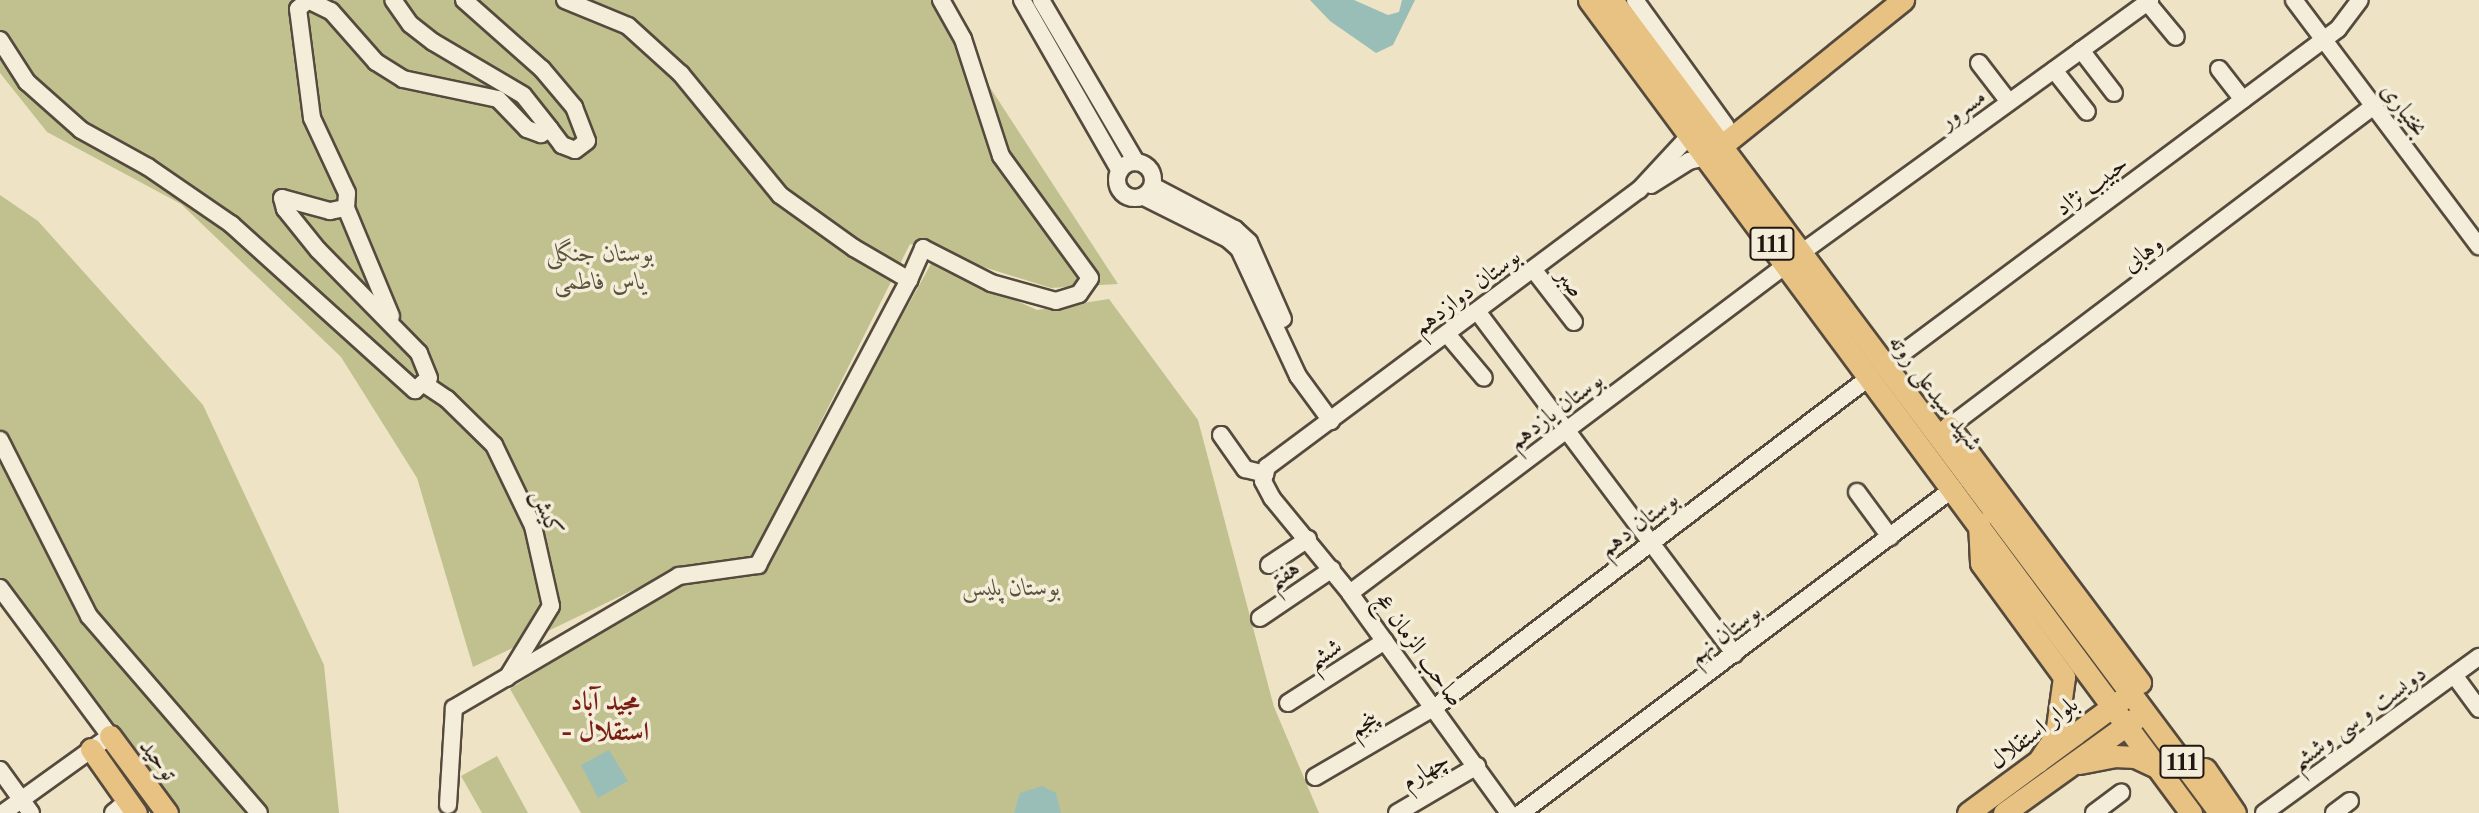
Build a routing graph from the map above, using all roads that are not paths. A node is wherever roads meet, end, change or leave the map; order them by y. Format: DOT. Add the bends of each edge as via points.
graph roads {
  1 [pos="308,0"];
  2 [pos="393,0"];
  3 [pos="464,0"];
  4 [pos="565,0"];
  5 [pos="941,0"];
  6 [pos="1022,0"];
  7 [pos="1041,0"];
  8 [pos="1589,0"];
  9 [pos="1612,0"];
  10 [pos="1635,0"];
  11 [pos="1903,0"];
  12 [pos="2294,0"];
  13 [pos="2360,0"];
  14 [pos="2149,1"];
  15 [pos="2176,37"];
  16 [pos="2325,39"];
  17 [pos="0,40"];
  18 [pos="2081,50"];
  19 [pos="1979,63"];
  20 [pos="2054,69"];
  21 [pos="2218,69"];
  22 [pos="2114,93"];
  23 [pos="2244,100"];
  24 [pos="2009,102"];
  25 [pos="2375,106"];
  26 [pos="2087,112"];
  27 [pos="550,129"];
  28 [pos="1710,139"];
  29 [pos="1136,162"];
  30 [pos="1120,171"];
  31 [pos="1639,190"];
  32 [pos="1148,191"];
  33 [pos="346,208"];
  34 [pos="2479,246"];
  35 [pos="1794,259"];
  36 [pos="1533,269"];
  37 [pos="909,280"];
  38 [pos="1477,311"];
  39 [pos="1574,322"];
  40 [pos="395,326"];
  41 [pos="1447,334"];
  42 [pos="1878,372"];
  43 [pos="1483,378"];
  44 [pos="423,383"];
  45 [pos="1325,425"];
  46 [pos="1568,429"];
  47 [pos="1942,431"];
  48 [pos="1221,435"];
  49 [pos="0,440"];
  50 [pos="1265,474"];
  51 [pos="1961,483"];
  52 [pos="1857,492"];
  53 [pos="1289,516"];
  54 [pos="1988,522"];
  55 [pos="2030,535"];
  56 [pos="1889,537"];
  57 [pos="1308,538"];
  58 [pos="1652,541"];
  59 [pos="1269,565"];
  60 [pos="1332,569"];
  61 [pos="0,589"];
  62 [pos="1350,593"];
  63 [pos="1260,618"];
  64 [pos="2054,626"];
  65 [pos="1385,641"];
  66 [pos="1735,654"];
  67 [pos="2479,657"];
  68 [pos="2057,664"];
  69 [pos="2454,675"];
  70 [pos="506,680"];
  71 [pos="2131,694"];
  72 [pos="1288,703"];
  73 [pos="2112,705"];
  74 [pos="1434,707"];
  75 [pos="2479,709"];
  76 [pos="2144,712"];
  77 [pos="2126,725"];
  78 [pos="2175,729"];
  79 [pos="110,736"];
  80 [pos="91,750"];
  81 [pos="2177,756"];
  82 [pos="2038,762"];
  83 [pos="2070,765"];
  84 [pos="1477,766"];
  85 [pos="2157,767"];
  86 [pos="0,770"];
  87 [pos="1315,777"];
  88 [pos="2121,793"];
  89 [pos="2350,801"];
  90 [pos="26,807"];
  91 [pos="445,810"];
  92 [pos="3,813"];
  93 [pos="113,813"];
  94 [pos="124,813"];
  95 [pos="135,813"];
  96 [pos="167,813"];
  97 [pos="259,813"];
  98 [pos="1397,813"];
  99 [pos="1509,813"];
  100 [pos="1521,813"];
  101 [pos="1968,813"];
  102 [pos="2004,813"];
  103 [pos="2094,813"];
  104 [pos="2191,813"];
  105 [pos="2220,813"];
  106 [pos="2235,813"];
  107 [pos="2264,813"];
  108 [pos="2334,813"];
  1 -- 27 [label="street" via="331,11 376,62 403,79 498,99 527,129 541,134"];
  1 -- 33 [label="street" via="298,9 312,118 347,193"];
  2 -- 27 [label="street" via="410,24 433,41 523,95"];
  3 -- 27 [label="street" via="542,69 574,107 587,141 575,150 562,145"];
  4 -- 37 [label="street" via="628,26 681,74 780,195 854,248"];
  5 -- 37 [label="street" via="963,39 1001,156 1090,278 1079,294 1056,301 991,283 923,248"];
  6 -- 30 [label="street"];
  7 -- 29 [label="street"];
  8 -- 28 [label="main road, شهید سیدعلی روته / 111"];
  9 -- 28 [label="main road, شهید سیدعلی روته / 111"];
  10 -- 28 [label="street"];
  11 -- 28 [label="main road" via="1778,96"];
  12 -- 16 [label="street, بختیاری"];
  13 -- 16 [label="street, حبیب نژاد"];
  14 -- 15 [label="street"];
  14 -- 18 [label="street, مسرور"];
  16 -- 23 [label="street, حبیب نژاد"];
  16 -- 25 [label="street, بختیاری"];
  17 -- 44 [label="street, کیش" via="27,82 82,130 148,167 231,224 415,390"];
  18 -- 20 [label="street, مسرور"];
  18 -- 22 [label="street"];
  19 -- 24 [label="street"];
  20 -- 24 [label="street, مسرور"];
  20 -- 26 [label="street"];
  21 -- 23 [label="street"];
  23 -- 42 [label="street, حبیب نژاد"];
  24 -- 35 [label="street, مسرور"];
  25 -- 34 [label="street, بختیاری"];
  25 -- 47 [label="street, وهابی"];
  28 -- 31 [label="street, بوستان دوازدهم"];
  28 -- 31 [label="street, بوستان دوازدهم" via="1689,161"];
  28 -- 35 [label="main road, شهید سیدعلی روته / 111"];
  29 -- 30 [label="street"];
  29 -- 32 [label="street" via="1149,168"];
  30 -- 32 [label="street" via="1117,180 1122,193 1135,199"];
  31 -- 36 [label="street, بوستان دوازدهم"];
  32 -- 45 [label="street" via="1239,249"];
  33 -- 40 [label="street"];
  33 -- 40 [label="street" via="330,211 282,198 285,209 318,250"];
  35 -- 42 [label="main road, شهید سیدعلی روته / 111"];
  35 -- 46 [label="street, بوستان یازدهم"];
  36 -- 38 [label="street, بوستان دوازدهم"];
  36 -- 39 [label="street, صبر"];
  37 -- 70 [label="street" via="758,565 679,576"];
  38 -- 41 [label="street, بوستان دوازدهم"];
  38 -- 46 [label="street"];
  40 -- 44 [label="street" via="419,353 429,378"];
  41 -- 43 [label="street"];
  41 -- 45 [label="street, بوستان دوازدهم"];
  42 -- 47 [label="main road, شهید سیدعلی روته / 111"];
  42 -- 51 [label="main road, شهید سیدعلی روته / 111"];
  42 -- 58 [label="street, بوستان دهم"];
  44 -- 70 [label="street, کیش" via="447,399 494,445 533,526 551,606"];
  45 -- 50 [label="street, بوستان دوازدهم" via="1267,467"];
  45 -- 53 [label="street, بوستان دوازدهم" via="1278,470 1275,481"];
  46 -- 58 [label="street"];
  46 -- 62 [label="street, بوستان یازدهم"];
  47 -- 51 [label="main road, شهید سیدعلی روته / 111"];
  47 -- 55 [label="main road"];
  48 -- 50 [label="street" via="1245,469"];
  49 -- 97 [label="street" via="89,616"];
  50 -- 53 [label="street" via="1263,481 1272,498"];
  51 -- 54 [label="main road, شهید سیدعلی روته / 111"];
  51 -- 56 [label="street, بوستان نهم"];
  52 -- 56 [label="street"];
  53 -- 57 [label="street, صاحب الزمان عج"];
  54 -- 55 [label="main road"];
  54 -- 64 [label="main road, شهید سیدعلی روته / 111"];
  54 -- 68 [label="main road" via="1982,563"];
  54 -- 71 [label="main road, شهید سیدعلی روته / 111"];
  55 -- 78 [label="main road"];
  56 -- 66 [label="street, بوستان نهم"];
  57 -- 59 [label="street"];
  57 -- 60 [label="street, صاحب الزمان عج"];
  58 -- 66 [label="street"];
  58 -- 74 [label="street, بوستان دهم"];
  60 -- 62 [label="street, صاحب الزمان عج"];
  60 -- 63 [label="street, هفتم"];
  61 -- 79 [label="street"];
  62 -- 65 [label="street, صاحب الزمان عج"];
  64 -- 68 [label="main road"];
  64 -- 73 [label="main road, شهید سیدعلی روته / 111"];
  65 -- 72 [label="street, ششم"];
  65 -- 74 [label="street, صاحب الزمان عج"];
  66 -- 100 [label="street, بوستان نهم"];
  67 -- 69 [label="street, دویست و سی وششم"];
  68 -- 82 [label="main road" via="2064,677 2064,706 2056,735"];
  69 -- 75 [label="street"];
  69 -- 107 [label="street, دویست و سی وششم"];
  70 -- 91 [label="street" via="454,708"];
  71 -- 73 [label="main road, بلوار استقلال"];
  71 -- 76 [label="main road, شهید سیدعلی روته / 111"];
  73 -- 77 [label="main road, شهید سیدعلی روته / 111"];
  73 -- 82 [label="main road, بلوار استقلال"];
  74 -- 84 [label="street, صاحب الزمان عج"];
  74 -- 87 [label="street, پنجم"];
  76 -- 77 [label="main road, بلوار استقلال"];
  76 -- 81 [label="main road, شهید سیدعلی روته / 111"];
  77 -- 83 [label="main road, بلوار استقلال"];
  77 -- 85 [label="main road, شهید سیدعلی روته / 111"];
  78 -- 81 [label="main road"];
  78 -- 106 [label="main road"];
  79 -- 80 [label="street"];
  79 -- 96 [label="main road, توحید"];
  80 -- 90 [label="street"];
  80 -- 95 [label="main road, توحید"];
  81 -- 85 [label="main road"];
  81 -- 105 [label="main road, شهید سیدعلی روته / 111"];
  82 -- 101 [label="main road, بلوار استقلال"];
  83 -- 85 [label="main road" via="2114,756 2135,757"];
  83 -- 102 [label="main road, بلوار استقلال"];
  84 -- 98 [label="street, چهارم"];
  84 -- 99 [label="street, صاحب الزمان عج"];
  85 -- 104 [label="main road, شهید سیدعلی روته / 111"];
  86 -- 90 [label="street"];
  88 -- 103 [label="street"];
  89 -- 108 [label="street"];
  90 -- 92 [label="street"];
  93 -- 94 [label="street" via="119,808"];
}
